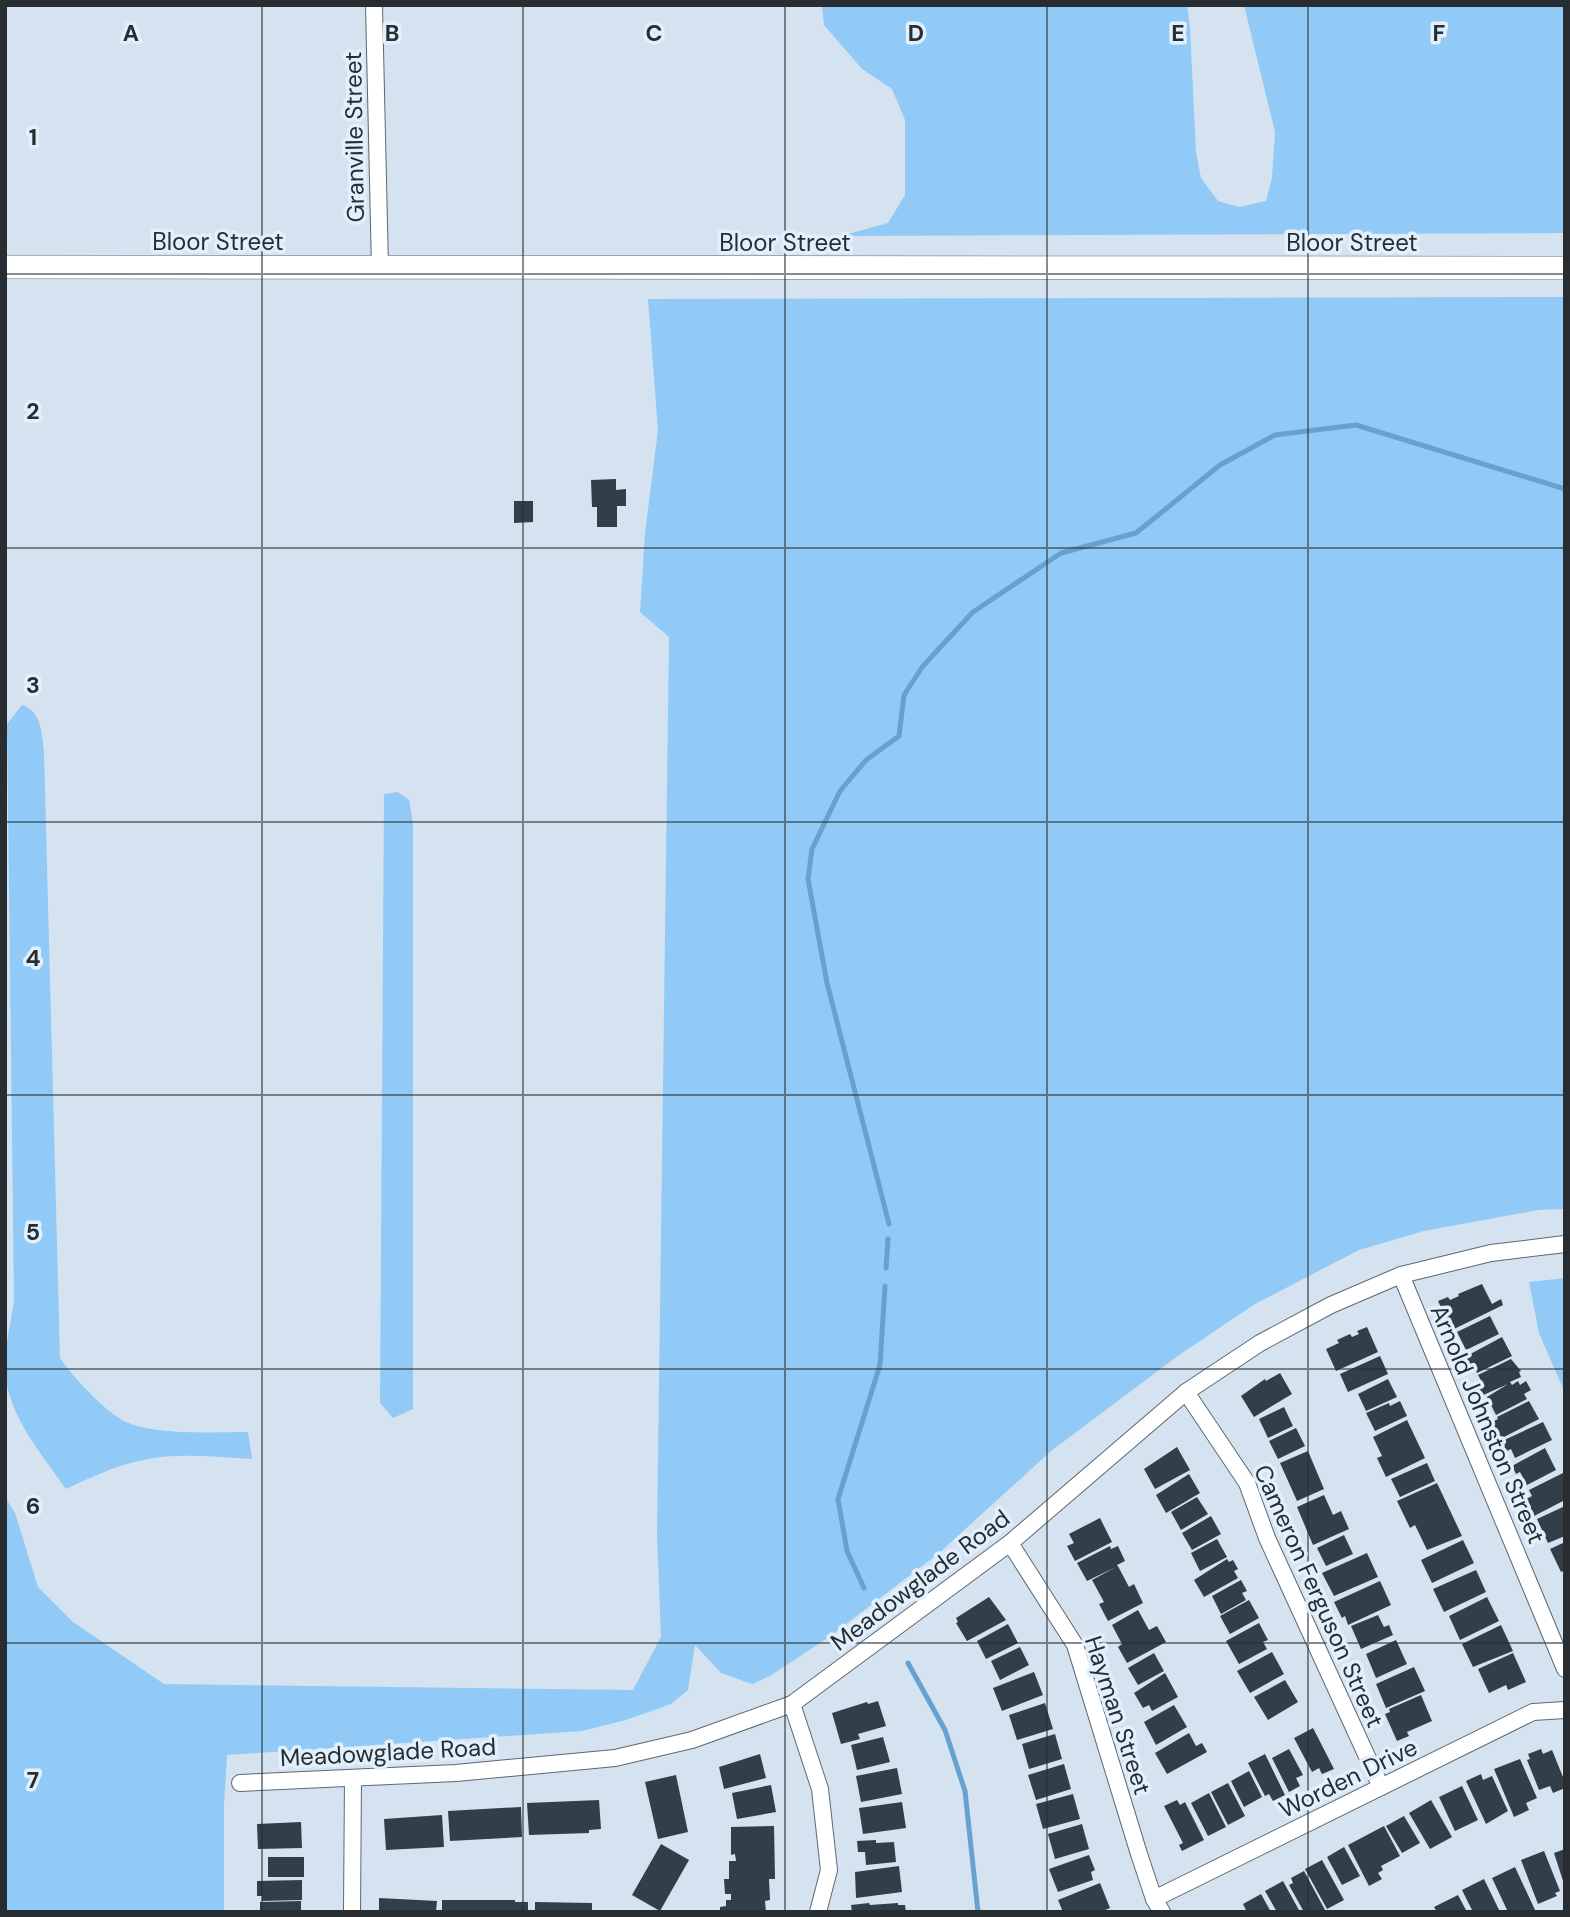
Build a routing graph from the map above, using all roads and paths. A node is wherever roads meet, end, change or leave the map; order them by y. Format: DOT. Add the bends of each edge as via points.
graph roads {
  1 [pos="374,5"];
  2 [pos="5,267"];
  3 [pos="380,268"];
  4 [pos="1565,268"];
  5 [pos="1565,1244"];
  6 [pos="1401,1275"];
  7 [pos="1186,1392"];
  8 [pos="1010,1543"];
  9 [pos="1565,1669"];
  10 [pos="792,1704"];
  11 [pos="1565,1710"];
  12 [pos="353,1778"];
  13 [pos="240,1783"];
  14 [pos="1381,1787"];
  15 [pos="1158,1906"];
  16 [pos="352,1912"];
  17 [pos="818,1912"];
  1 -- 3 [label="street, Granville Street"];
  2 -- 3 [label="main road, Bloor Street"];
  3 -- 4 [label="main road, Bloor Street"];
  5 -- 6 [label="street, Meadowglade Road" via="1491,1253"];
  6 -- 7 [label="street, Meadowglade Road" via="1260,1343"];
  6 -- 9 [label="street, Arnold Johnston Street"];
  7 -- 8 [label="street, Meadowglade Road"];
  7 -- 14 [label="street, Cameron Ferguson Street" via="1247,1483 1267,1538"];
  8 -- 10 [label="street, Meadowglade Road"];
  8 -- 15 [label="street, Hayman Street" via="1075,1645"];
  10 -- 12 [label="street, Meadowglade Road" via="692,1740 615,1758"];
  10 -- 17 [label="street" via="820,1789 829,1870"];
  11 -- 14 [label="street, Worden Drive" via="1533,1712"];
  12 -- 13 [label="street, Meadowglade Road"];
  12 -- 16 [label="street"];
  14 -- 15 [label="street, Worden Drive"];
}
